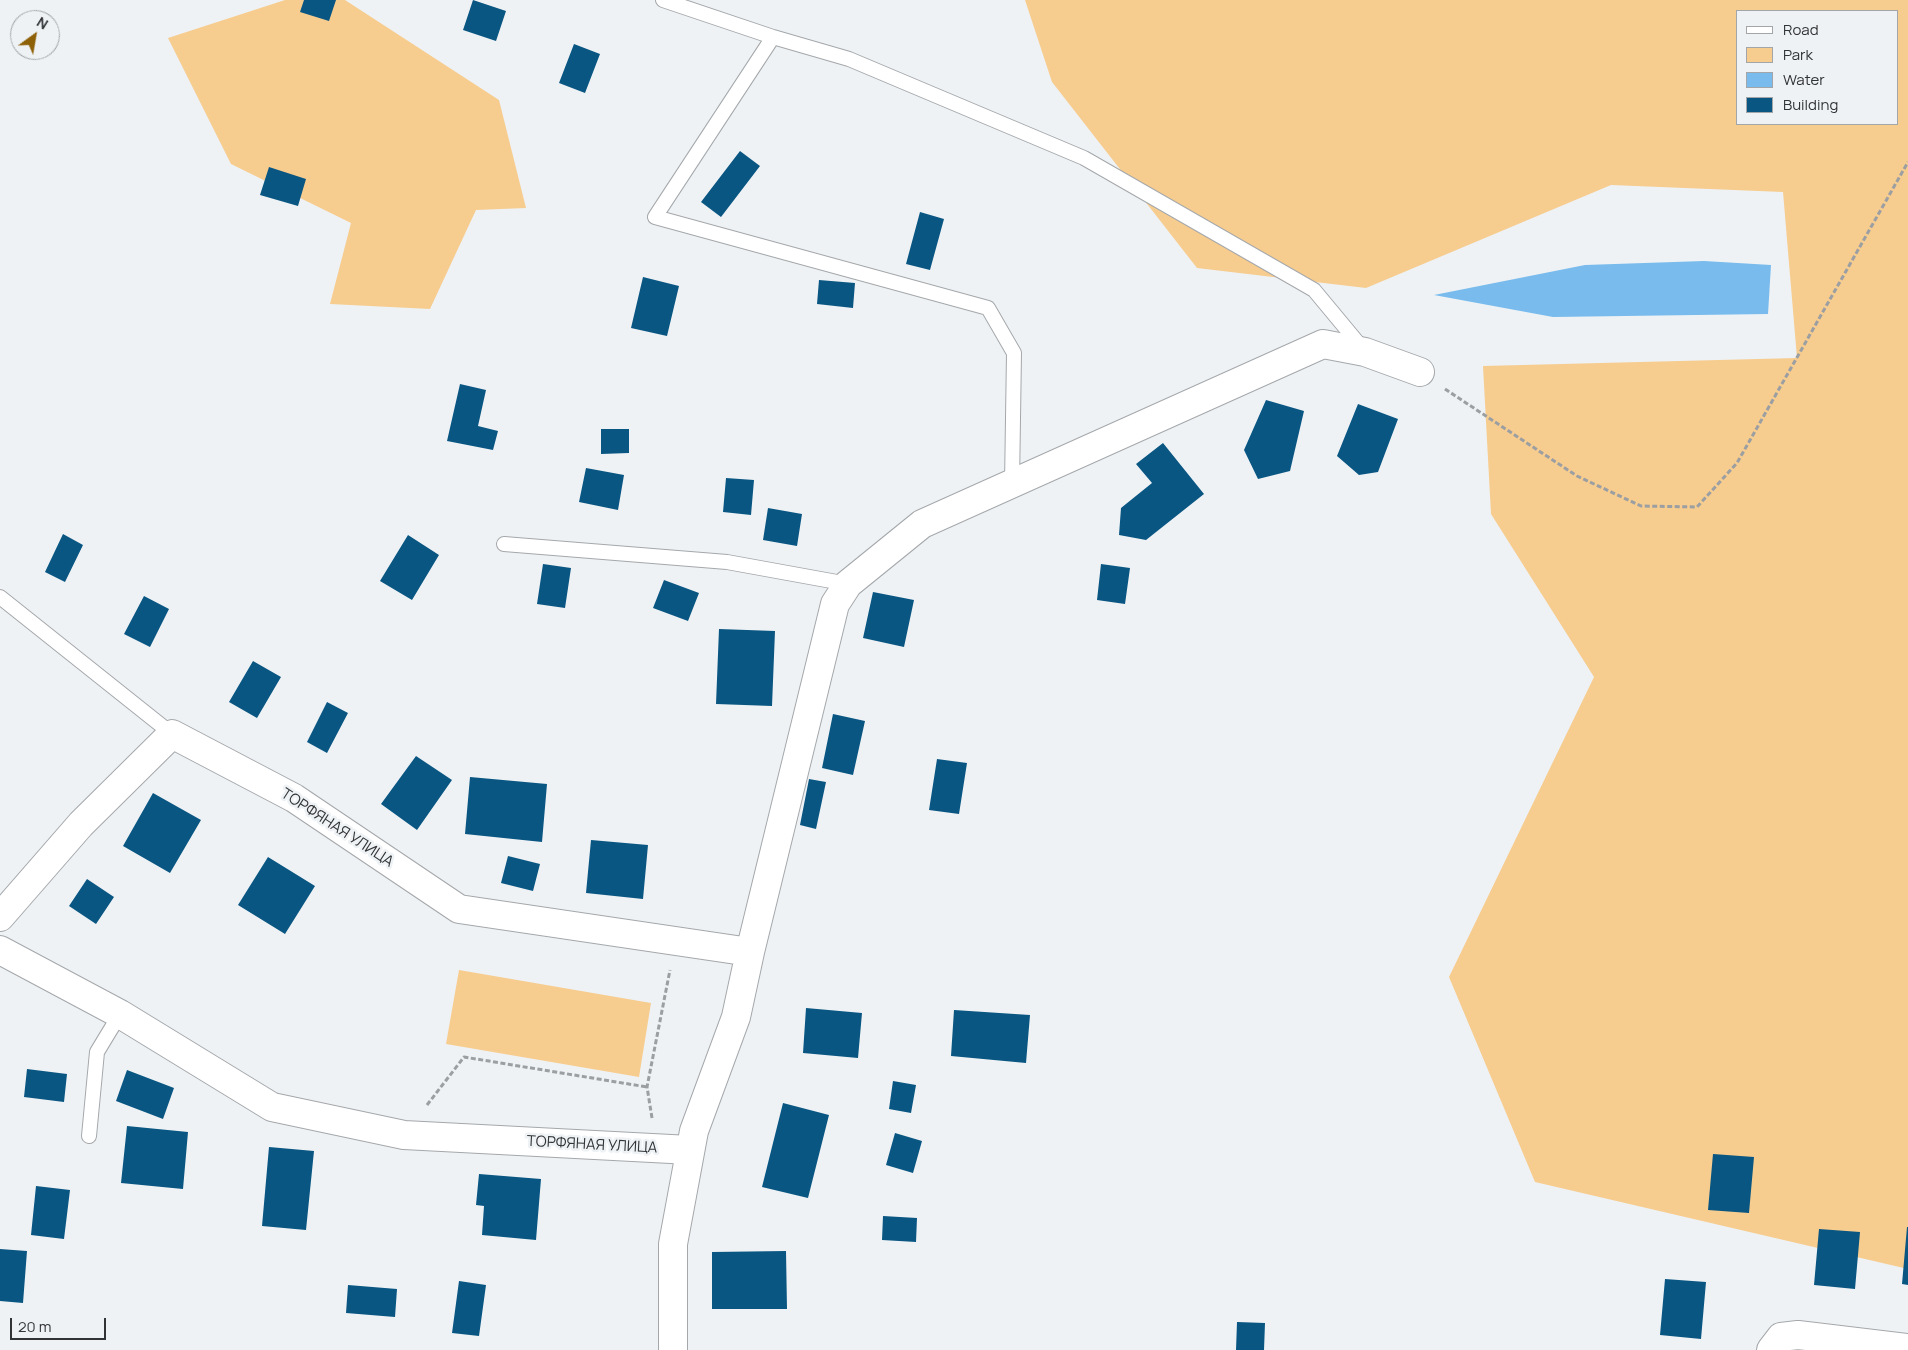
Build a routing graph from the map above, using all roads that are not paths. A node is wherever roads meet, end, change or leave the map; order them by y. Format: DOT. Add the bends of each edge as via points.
graph roads {
  1 [pos="664,0"];
  2 [pos="773,37"];
  3 [pos="1365,352"];
  4 [pos="1420,372"];
  5 [pos="1012,484"];
  6 [pos="504,544"];
  7 [pos="848,584"];
  8 [pos="0,597"];
  9 [pos="172,734"];
  10 [pos="0,917"];
  11 [pos="0,950"];
  12 [pos="750,952"];
  13 [pos="120,1014"];
  14 [pos="89,1136"];
  15 [pos="690,1150"];
  16 [pos="1908,1348"];
  17 [pos="673,1350"];
  18 [pos="1771,1350"];
  1 -- 2 [label="lane"];
  2 -- 3 [label="lane" via="849,59 1084,158 1314,290"];
  2 -- 5 [label="lane" via="655,217 988,308 1014,352"];
  3 -- 4 [label="street"];
  3 -- 5 [label="street" via="1323,344"];
  5 -- 7 [label="street" via="922,524"];
  6 -- 7 [label="lane" via="726,562"];
  7 -- 12 [label="street" via="835,604"];
  8 -- 9 [label="lane"];
  9 -- 10 [label="street" via="81,824"];
  9 -- 12 [label="street, ТОРФЯНАЯ УЛИЦА" via="294,798 459,909"];
  11 -- 13 [label="street, ТОРФЯНАЯ УЛИЦА"];
  12 -- 15 [label="street" via="736,1016"];
  13 -- 14 [label="lane" via="98,1052"];
  13 -- 15 [label="street, ТОРФЯНАЯ УЛИЦА" via="272,1107 404,1135"];
  15 -- 17 [label="street" via="673,1244"];
  16 -- 18 [label="street" via="1798,1335 1781,1337"];
}
